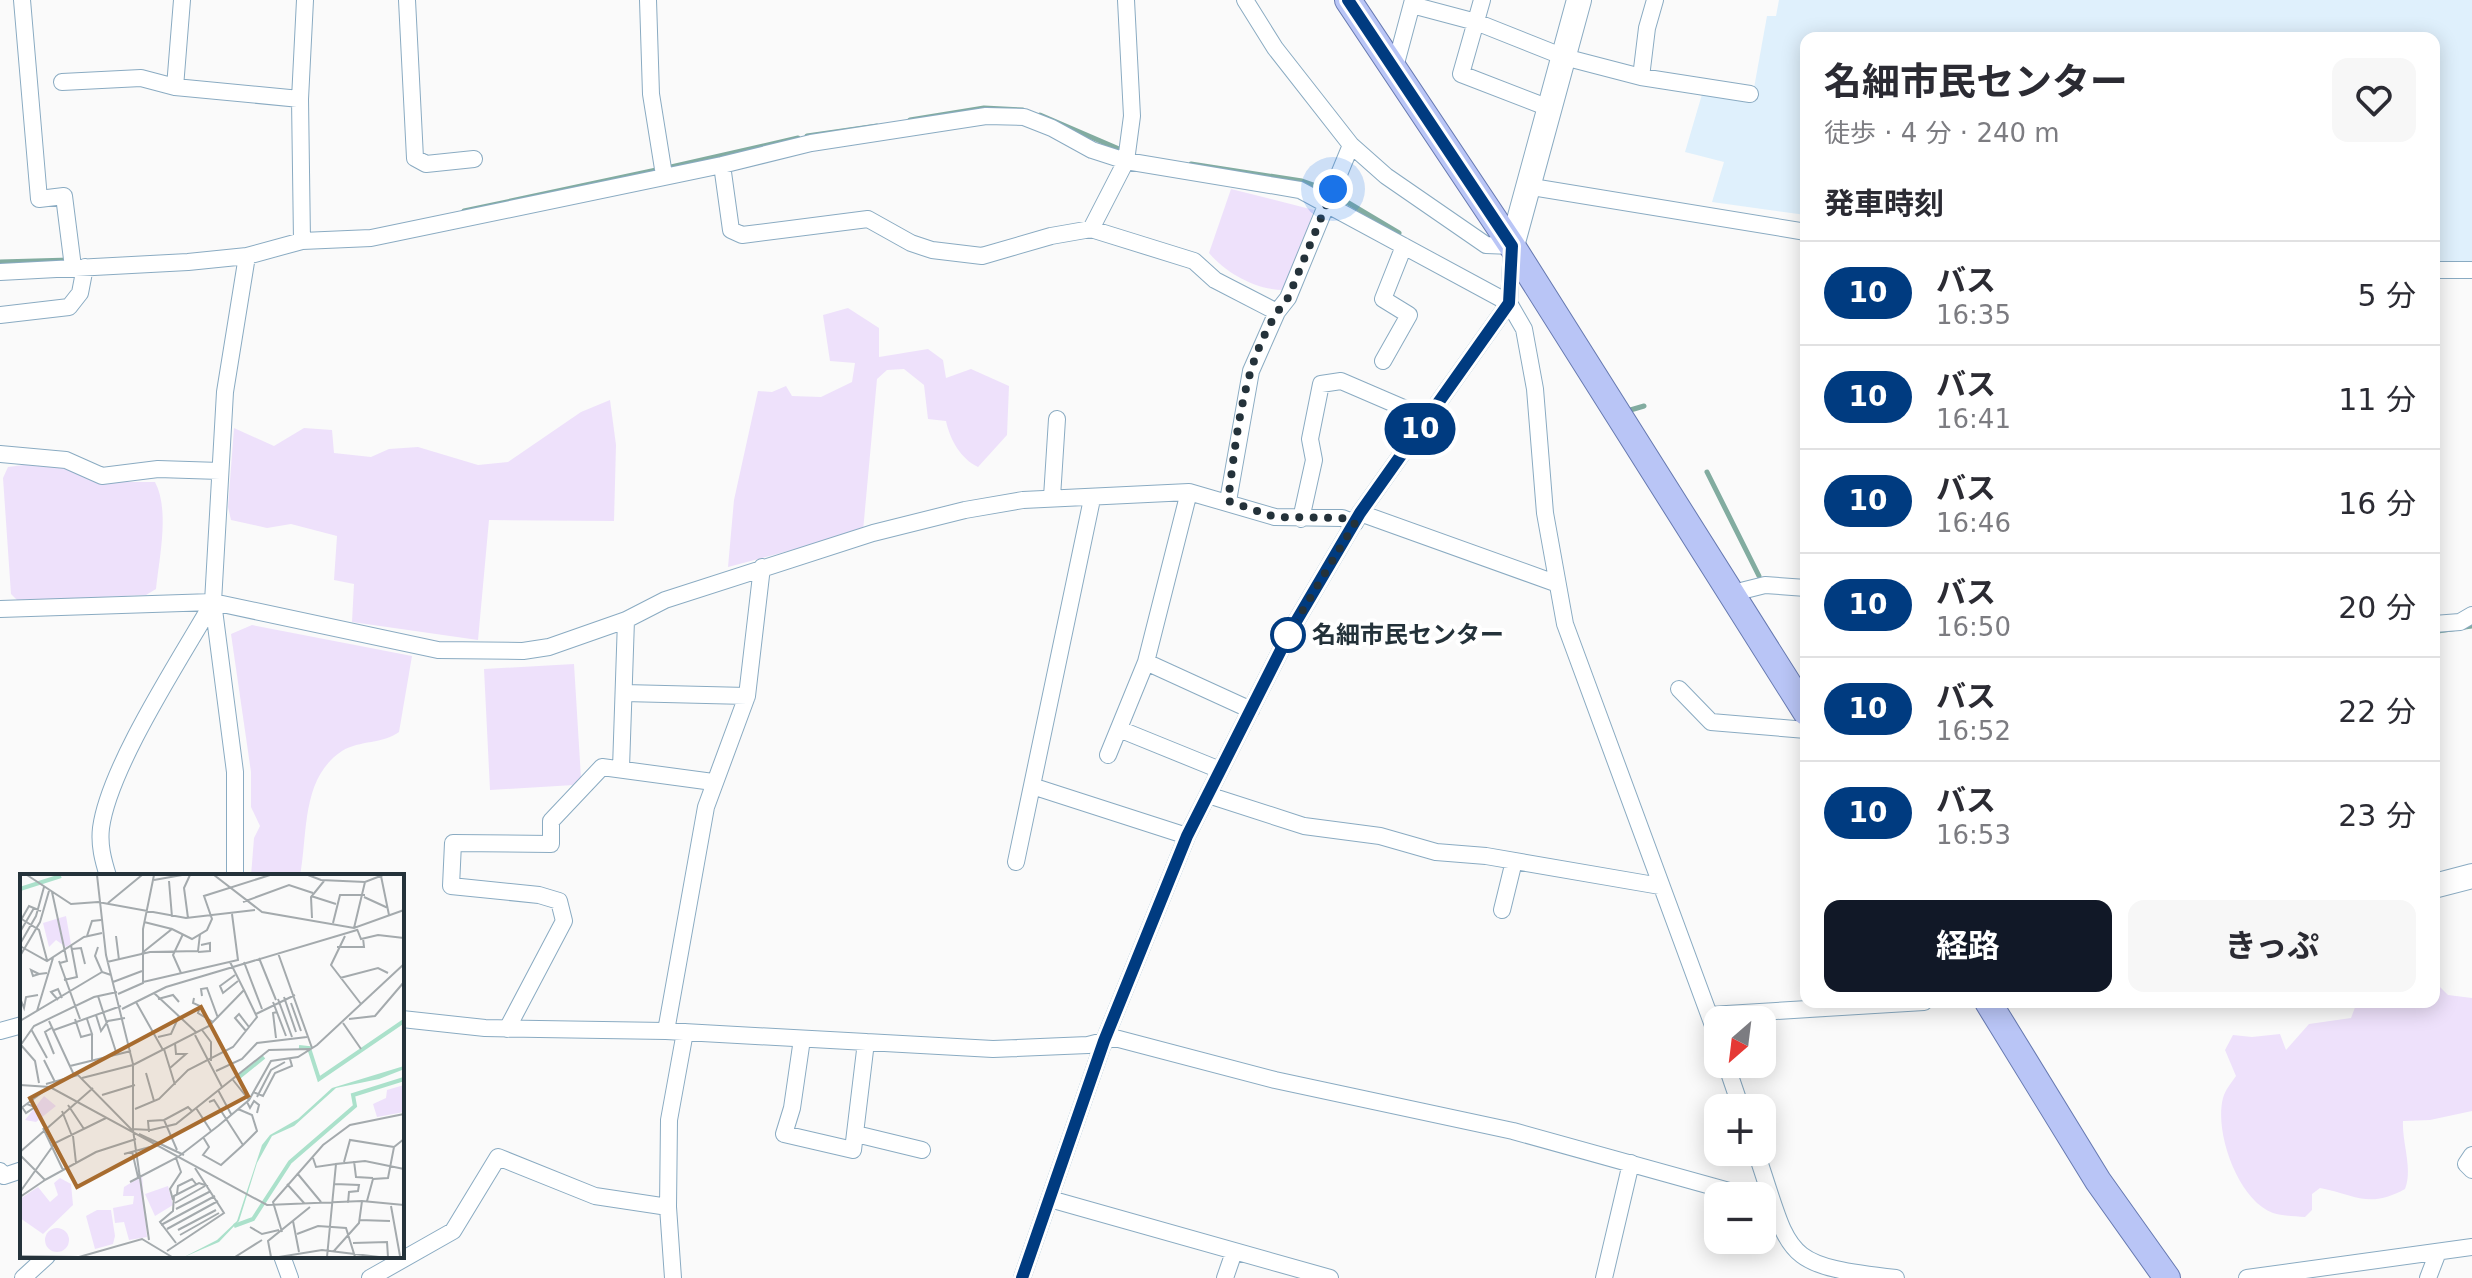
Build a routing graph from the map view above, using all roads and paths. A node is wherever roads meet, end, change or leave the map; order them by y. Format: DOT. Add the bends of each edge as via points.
graph roads {
  1 [pos="22,0"];
  2 [pos="182,0"];
  3 [pos="305,0"];
  4 [pos="407,0"];
  5 [pos="648,0"];
  6 [pos="1126,0"];
  7 [pos="1245,0"];
  8 [pos="1482,0"];
  9 [pos="1655,0"];
  10 [pos="1576,1"];
  11 [pos="1350,2"];
  12 [pos="1413,2"];
  13 [pos="1476,22"];
  14 [pos="1564,57"];
  15 [pos="1394,71"];
  16 [pos="1641,77"];
  17 [pos="62,82"];
  18 [pos="175,87"];
  19 [pos="1750,94"];
  20 [pos="300,99"];
  21 [pos="1549,108"];
  22 [pos="1351,145"];
  23 [pos="474,159"];
  24 [pos="1126,161"];
  25 [pos="722,165"];
  26 [pos="664,175"];
  27 [pos="1526,186"];
  28 [pos="1330,197"];
  29 [pos="1091,229"];
  30 [pos="1800,231"];
  31 [pos="302,241"];
  32 [pos="1404,246"];
  33 [pos="1512,246"];
  34 [pos="247,256"];
  35 [pos="79,267"];
  36 [pos="2440,270"];
  37 [pos="2472,270"];
  38 [pos="0,272"];
  39 [pos="1509,303"];
  40 [pos="1277,312"];
  41 [pos="0,315"];
  42 [pos="1383,361"];
  43 [pos="1427,418"];
  44 [pos="1057,419"];
  45 [pos="0,454"];
  46 [pos="220,471"];
  47 [pos="1189,492"];
  48 [pos="1052,497"];
  49 [pos="1092,499"];
  50 [pos="1228,501"];
  51 [pos="1358,518"];
  52 [pos="1301,519"];
  53 [pos="762,567"];
  54 [pos="1555,583"];
  55 [pos="1800,588"];
  56 [pos="1733,593"];
  57 [pos="213,602"];
  58 [pos="0,609"];
  59 [pos="2472,615"];
  60 [pos="626,620"];
  61 [pos="2440,624"];
  62 [pos="1146,662"];
  63 [pos="1679,689"];
  64 [pos="624,693"];
  65 [pos="747,696"];
  66 [pos="1800,702"];
  67 [pos="1251,710"];
  68 [pos="1119,729"];
  69 [pos="1800,729"];
  70 [pos="1108,755"];
  71 [pos="621,768"];
  72 [pos="1220,770"];
  73 [pos="713,782"];
  74 [pos="1032,786"];
  75 [pos="1208,795"];
  76 [pos="1187,836"];
  77 [pos="1514,861"];
  78 [pos="1016,862"];
  79 [pos="108,874"];
  80 [pos="235,874"];
  81 [pos="2472,876"];
  82 [pos="2440,884"];
  83 [pos="1660,886"];
  84 [pos="1502,910"];
  85 [pos="1707,1006"];
  86 [pos="1825,1008"];
  87 [pos="1992,1008"];
  88 [pos="1776,1011"];
  89 [pos="404,1019"];
  90 [pos="20,1026"];
  91 [pos="507,1029"];
  92 [pos="0,1031"];
  93 [pos="666,1031"];
  94 [pos="685,1032"];
  95 [pos="802,1039"];
  96 [pos="1104,1041"];
  97 [pos="866,1042"];
  98 [pos="856,1134"];
  99 [pos="922,1150"];
  100 [pos="2472,1155"];
  101 [pos="1631,1163"];
  102 [pos="2472,1170"];
  103 [pos="0,1171"];
  104 [pos="20,1171"];
  105 [pos="1704,1184"];
  106 [pos="1050,1199"];
  107 [pos="668,1207"];
  108 [pos="1776,1219"];
  109 [pos="2472,1247"];
  110 [pos="1234,1252"];
  111 [pos="2438,1252"];
  112 [pos="45,1258"];
  113 [pos="283,1258"];
  114 [pos="2357,1271"];
  115 [pos="1840,1274"];
  116 [pos="23,1278"];
  117 [pos="290,1278"];
  118 [pos="370,1278"];
  119 [pos="673,1278"];
  120 [pos="1022,1278"];
  121 [pos="1225,1278"];
  122 [pos="1330,1278"];
  123 [pos="1604,1278"];
  124 [pos="1896,1278"];
  125 [pos="2167,1278"];
  126 [pos="2247,1278"];
  127 [pos="2428,1278"];
  1 -- 35 [label="street" via="39,199 64,196"];
  2 -- 18 [label="street"];
  3 -- 20 [label="street"];
  4 -- 23 [label="street" via="415,158 426,164"];
  5 -- 26 [label="street" via="651,94"];
  6 -- 24 [label="street" via="1132,116"];
  7 -- 22 [label="street" via="1275,48"];
  8 -- 13 [label="street"];
  9 -- 16 [label="street"];
  10 -- 14 [label="street"];
  11 -- 15 [label="main road"];
  12 -- 13 [label="street"];
  12 -- 15 [label="street"];
  13 -- 14 [label="street"];
  13 -- 21 [label="street" via="1461,74"];
  14 -- 16 [label="street"];
  14 -- 21 [label="street"];
  15 -- 33 [label="main road"];
  16 -- 19 [label="street"];
  17 -- 18 [label="street" via="141,78"];
  18 -- 20 [label="street"];
  20 -- 31 [label="street"];
  21 -- 27 [label="street"];
  22 -- 28 [label="street"];
  22 -- 33 [label="street" via="1386,176 1486,245"];
  24 -- 25 [label="street" via="1024,117 986,116 855,135"];
  24 -- 28 [label="street"];
  24 -- 29 [label="street"];
  25 -- 26 [label="street"];
  25 -- 29 [label="street" via="731,230 742,235 868,219 932,250 982,256"];
  26 -- 31 [label="street" via="371,238"];
  27 -- 30 [label="street"];
  27 -- 33 [label="street"];
  28 -- 32 [label="street"];
  28 -- 40 [label="street" via="1288,298"];
  29 -- 40 [label="street" via="1194,261 1215,280"];
  31 -- 34 [label="street"];
  32 -- 39 [label="street"];
  32 -- 42 [label="street" via="1383,299 1409,315"];
  33 -- 39 [label="street"];
  33 -- 56 [label="main road"];
  34 -- 35 [label="street"];
  34 -- 46 [label="street" via="225,392"];
  35 -- 38 [label="street"];
  35 -- 41 [label="street" via="80,293 69,307"];
  36 -- 37 [label="street"];
  39 -- 43 [label="street"];
  39 -- 54 [label="street" via="1524,329 1535,389"];
  40 -- 50 [label="street" via="1251,371"];
  43 -- 51 [label="street"];
  43 -- 52 [label="street" via="1341,381 1321,384 1310,439 1314,460"];
  44 -- 48 [label="street"];
  45 -- 46 [label="street" via="66,460 102,476 158,469"];
  46 -- 57 [label="street"];
  47 -- 49 [label="street"];
  47 -- 50 [label="street"];
  47 -- 62 [label="street"];
  48 -- 49 [label="street"];
  48 -- 53 [label="street" via="965,510"];
  49 -- 74 [label="street"];
  50 -- 52 [label="street" via="1275,517"];
  51 -- 52 [label="street"];
  51 -- 54 [label="street"];
  51 -- 67 [label="street" via="1291,630"];
  53 -- 60 [label="street" via="665,600"];
  53 -- 65 [label="street"];
  54 -- 83 [label="street" via="1570,639"];
  55 -- 56 [label="street" via="1765,585"];
  56 -- 66 [label="main road"];
  57 -- 58 [label="street"];
  57 -- 60 [label="street" via="438,650 549,647"];
  57 -- 79 [label="street" via="109,796 101,841"];
  57 -- 80 [label="street" via="235,772"];
  59 -- 61 [label="street"];
  60 -- 64 [label="street"];
  62 -- 67 [label="street"];
  62 -- 68 [label="street"];
  63 -- 69 [label="street" via="1711,722"];
  64 -- 65 [label="street"];
  64 -- 71 [label="street"];
  65 -- 73 [label="street"];
  67 -- 72 [label="street"];
  68 -- 70 [label="street"];
  68 -- 72 [label="street"];
  71 -- 73 [label="street"];
  71 -- 91 [label="street" via="602,767 551,821 551,844 453,843 451,886 559,901 564,921"];
  72 -- 75 [label="street"];
  73 -- 93 [label="street"];
  74 -- 76 [label="street"];
  74 -- 78 [label="street"];
  75 -- 76 [label="street"];
  75 -- 77 [label="street" via="1304,826"];
  76 -- 96 [label="street"];
  77 -- 83 [label="street"];
  77 -- 84 [label="street"];
  81 -- 82 [label="street"];
  83 -- 85 [label="street"];
  86 -- 88 [label="street"];
  87 -- 125 [label="main road" via="2098,1181"];
  89 -- 91 [label="street"];
  90 -- 92 [label="street"];
  91 -- 93 [label="street"];
  93 -- 94 [label="street"];
  94 -- 95 [label="street"];
  94 -- 107 [label="street" via="669,1120"];
  95 -- 97 [label="street"];
  95 -- 98 [label="street" via="784,1134 853,1150"];
  96 -- 97 [label="street" via="993,1049"];
  96 -- 101 [label="street" via="1115,1038"];
  96 -- 106 [label="street"];
  97 -- 98 [label="street"];
  98 -- 99 [label="street"];
  100 -- 102 [label="street" via="2466,1164"];
  101 -- 105 [label="street"];
  101 -- 123 [label="street"];
  103 -- 104 [label="street" via="4,1176"];
  106 -- 110 [label="street"];
  106 -- 120 [label="street"];
  107 -- 118 [label="street" via="595,1196 498,1157 453,1231"];
  107 -- 119 [label="street"];
  108 -- 115 [label="street" via="1794,1251"];
  109 -- 111 [label="street"];
  110 -- 121 [label="street"];
  110 -- 122 [label="street"];
  111 -- 114 [label="street"];
  111 -- 127 [label="street"];
  112 -- 116 [label="street"];
  113 -- 117 [label="street"];
  114 -- 126 [label="street"];
  115 -- 124 [label="street"];
}
